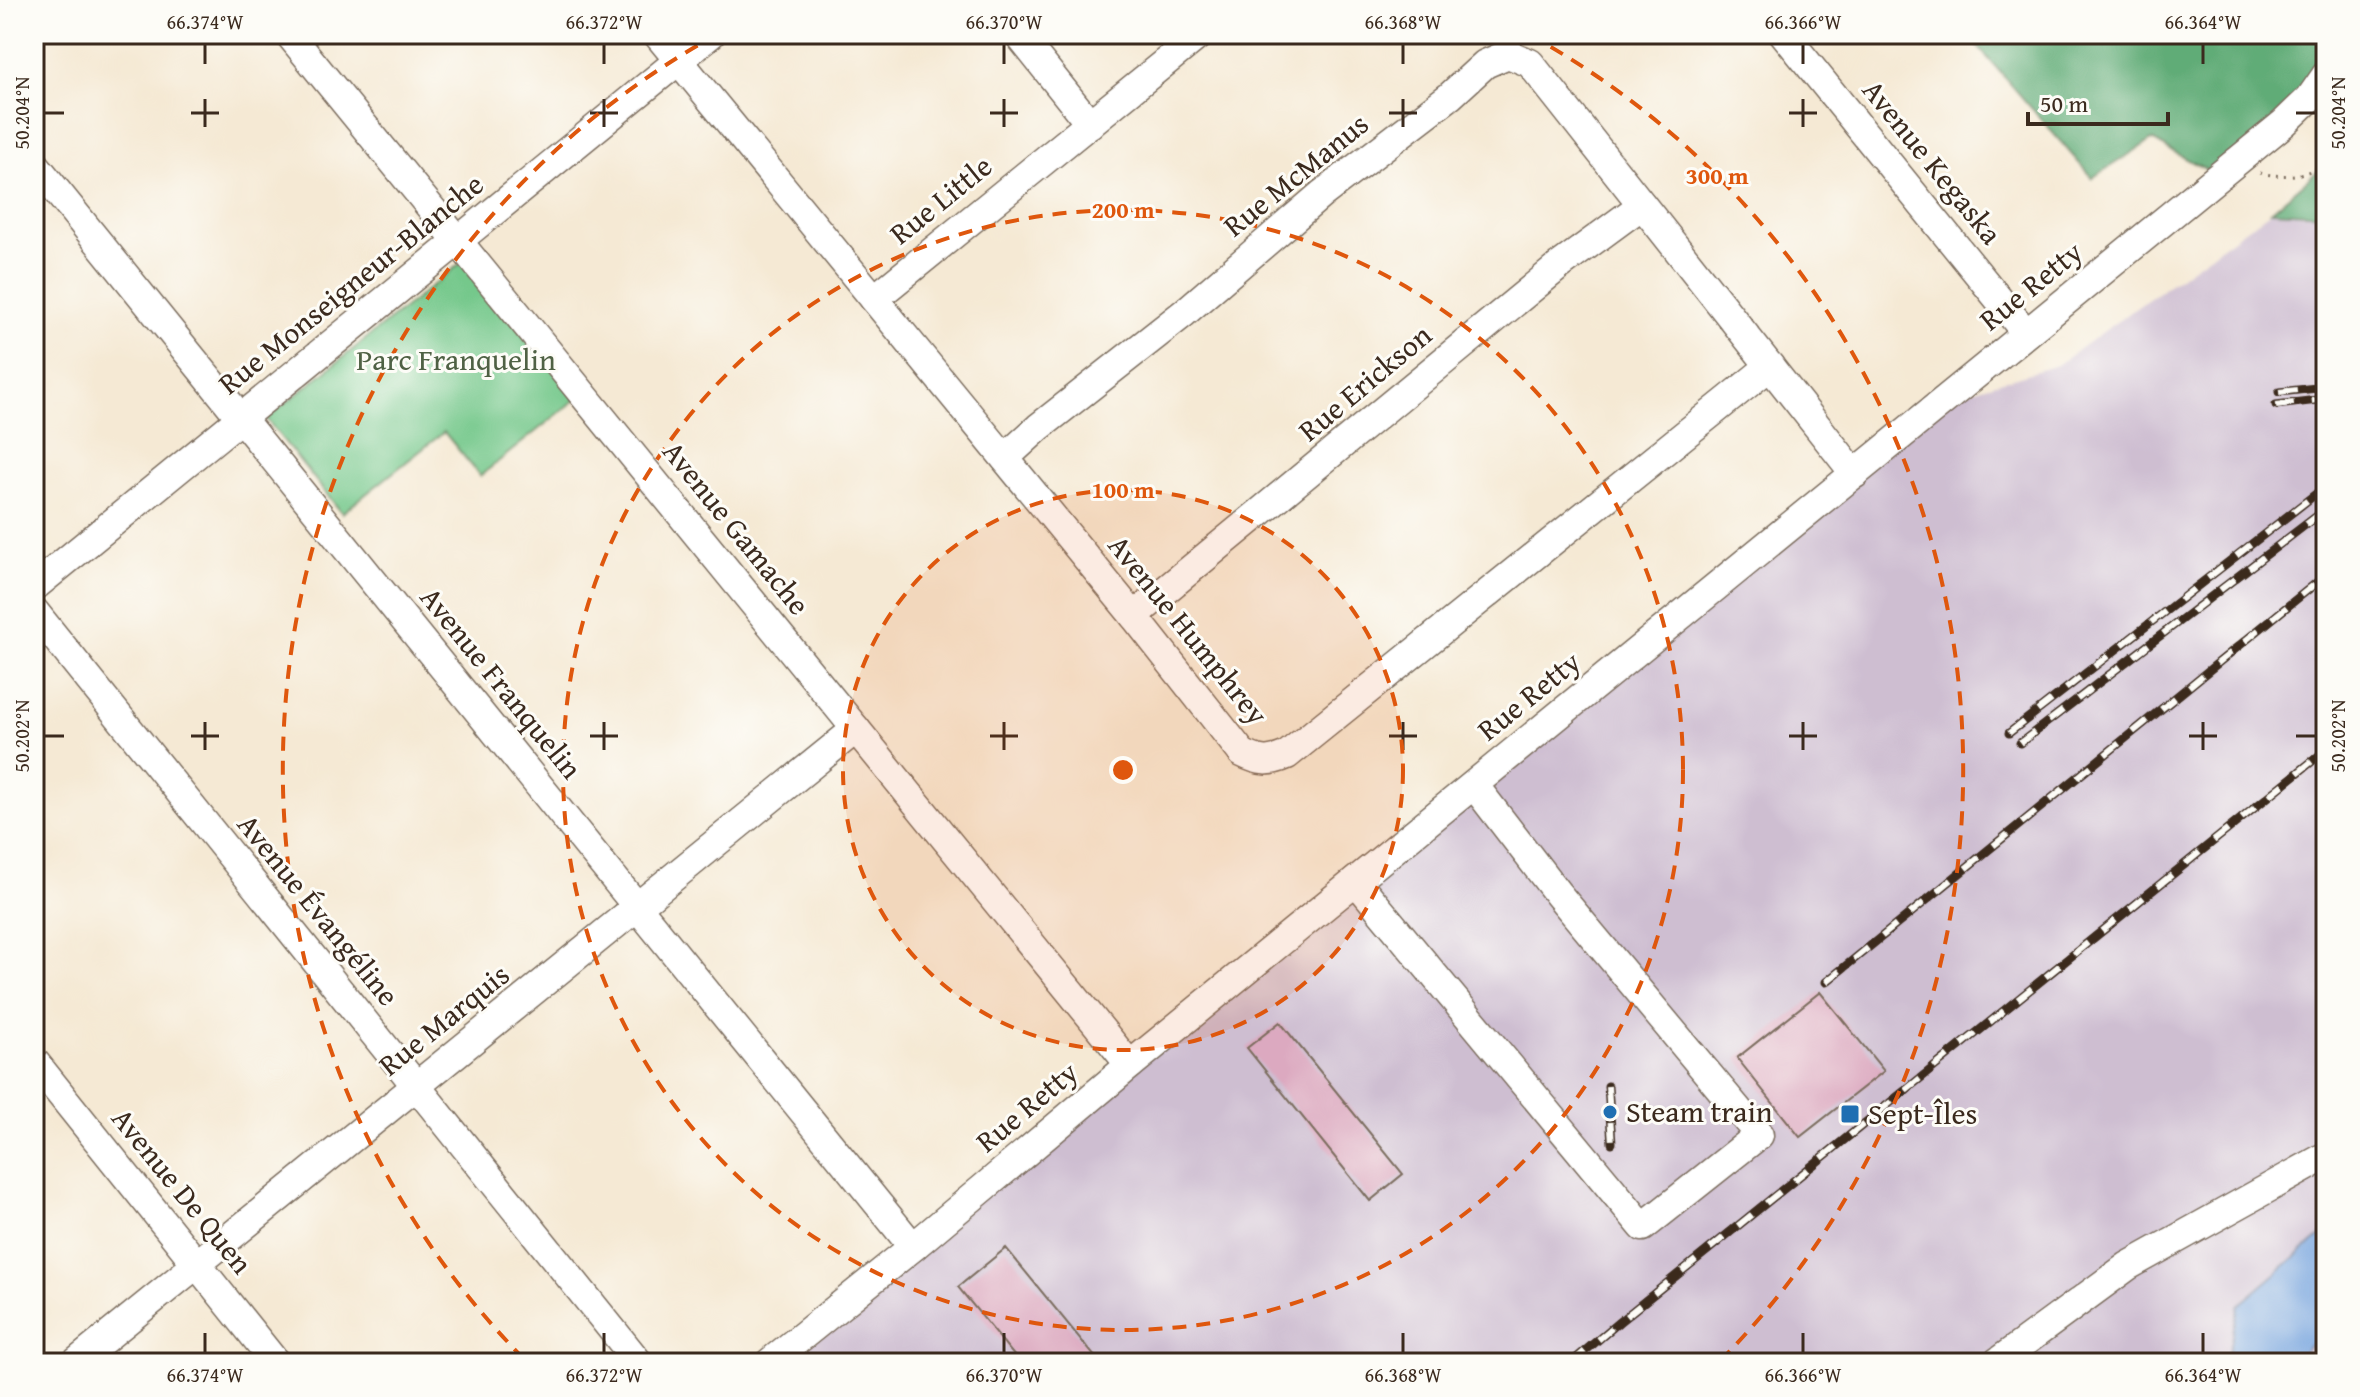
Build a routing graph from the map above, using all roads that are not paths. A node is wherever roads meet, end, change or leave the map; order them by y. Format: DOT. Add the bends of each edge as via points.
graph roads {
  1 [pos="289,34"];
  2 [pos="657,34"];
  3 [pos="711,34"];
  4 [pos="1018,34"];
  5 [pos="1200,34"];
  6 [pos="1784,34"];
  7 [pos="679,60"];
  8 [pos="2326,75"];
  9 [pos="1090,124"];
  10 [pos="34,163"];
  11 [pos="1642,205"];
  12 [pos="458,240"];
  13 [pos="874,299"];
  14 [pos="2026,333"];
  15 [pos="1770,366"];
  16 [pos="242,417"];
  17 [pos="1005,458"];
  18 [pos="1855,474"];
  19 [pos="34,587"];
  20 [pos="34,611"];
  21 [pos="1134,616"];
  22 [pos="856,729"];
  23 [pos="1474,785"];
  24 [pos="1356,881"];
  25 [pos="638,907"];
  26 [pos="34,1061"];
  27 [pos="1130,1065"];
  28 [pos="416,1086"];
  29 [pos="2326,1156"];
  30 [pos="913,1247"];
  31 [pos="197,1264"];
  32 [pos="75,1363"];
  33 [pos="276,1363"];
  34 [pos="639,1363"];
  35 [pos="769,1363"];
  36 [pos="1996,1363"];
  1 -- 12 [label="street, Avenue Gamache"];
  2 -- 7 [label="street, Avenue Humphrey"];
  3 -- 7 [label="street, Rue Monseigneur-Blanche"];
  4 -- 9 [label="street"];
  5 -- 9 [label="street, Rue Little"];
  6 -- 14 [label="street, Avenue Kegaska"];
  7 -- 12 [label="street, Rue Monseigneur-Blanche"];
  7 -- 13 [label="street, Avenue Humphrey"];
  8 -- 14 [label="street, Rue Retty" via="2301,106"];
  9 -- 13 [label="street, Rue Little"];
  10 -- 16 [label="street, Avenue Franquelin"];
  11 -- 15 [label="street, Rue McManus"];
  11 -- 17 [label="street, Rue McManus" via="1530,63 1508,54 1485,64 1322,194"];
  11 -- 21 [label="street, Rue Erickson" via="1559,266"];
  12 -- 16 [label="street, Rue Monseigneur-Blanche"];
  12 -- 22 [label="street, Avenue Gamache"];
  13 -- 17 [label="street, Avenue Humphrey"];
  14 -- 18 [label="street, Rue Retty"];
  15 -- 18 [label="street, Rue McManus"];
  15 -- 21 [label="street, Avenue Humphrey" via="1287,755 1270,763 1242,753"];
  16 -- 19 [label="street, Rue Monseigneur-Blanche"];
  16 -- 25 [label="street, Avenue Franquelin"];
  17 -- 21 [label="street, Avenue Humphrey"];
  18 -- 23 [label="street, Rue Retty"];
  20 -- 28 [label="street, Avenue Évangéline"];
  22 -- 25 [label="street, Rue Marquis"];
  22 -- 27 [label="street, Avenue Gamache"];
  23 -- 24 [label="street, Rue Retty"];
  23 -- 24 [label="street" via="1759,1135 1643,1227"];
  24 -- 27 [label="street, Rue Retty"];
  25 -- 28 [label="street, Rue Marquis"];
  25 -- 30 [label="street, Avenue Franquelin"];
  26 -- 31 [label="street, Avenue De Quen"];
  27 -- 30 [label="street, Rue Retty"];
  28 -- 31 [label="street, Rue Marquis"];
  28 -- 34 [label="street, Avenue Évangéline"];
  29 -- 36 [label="street" via="2128,1266"];
  30 -- 35 [label="street, Rue Retty"];
  31 -- 32 [label="street, Rue Marquis"];
  31 -- 33 [label="street, Avenue De Quen"];
}
